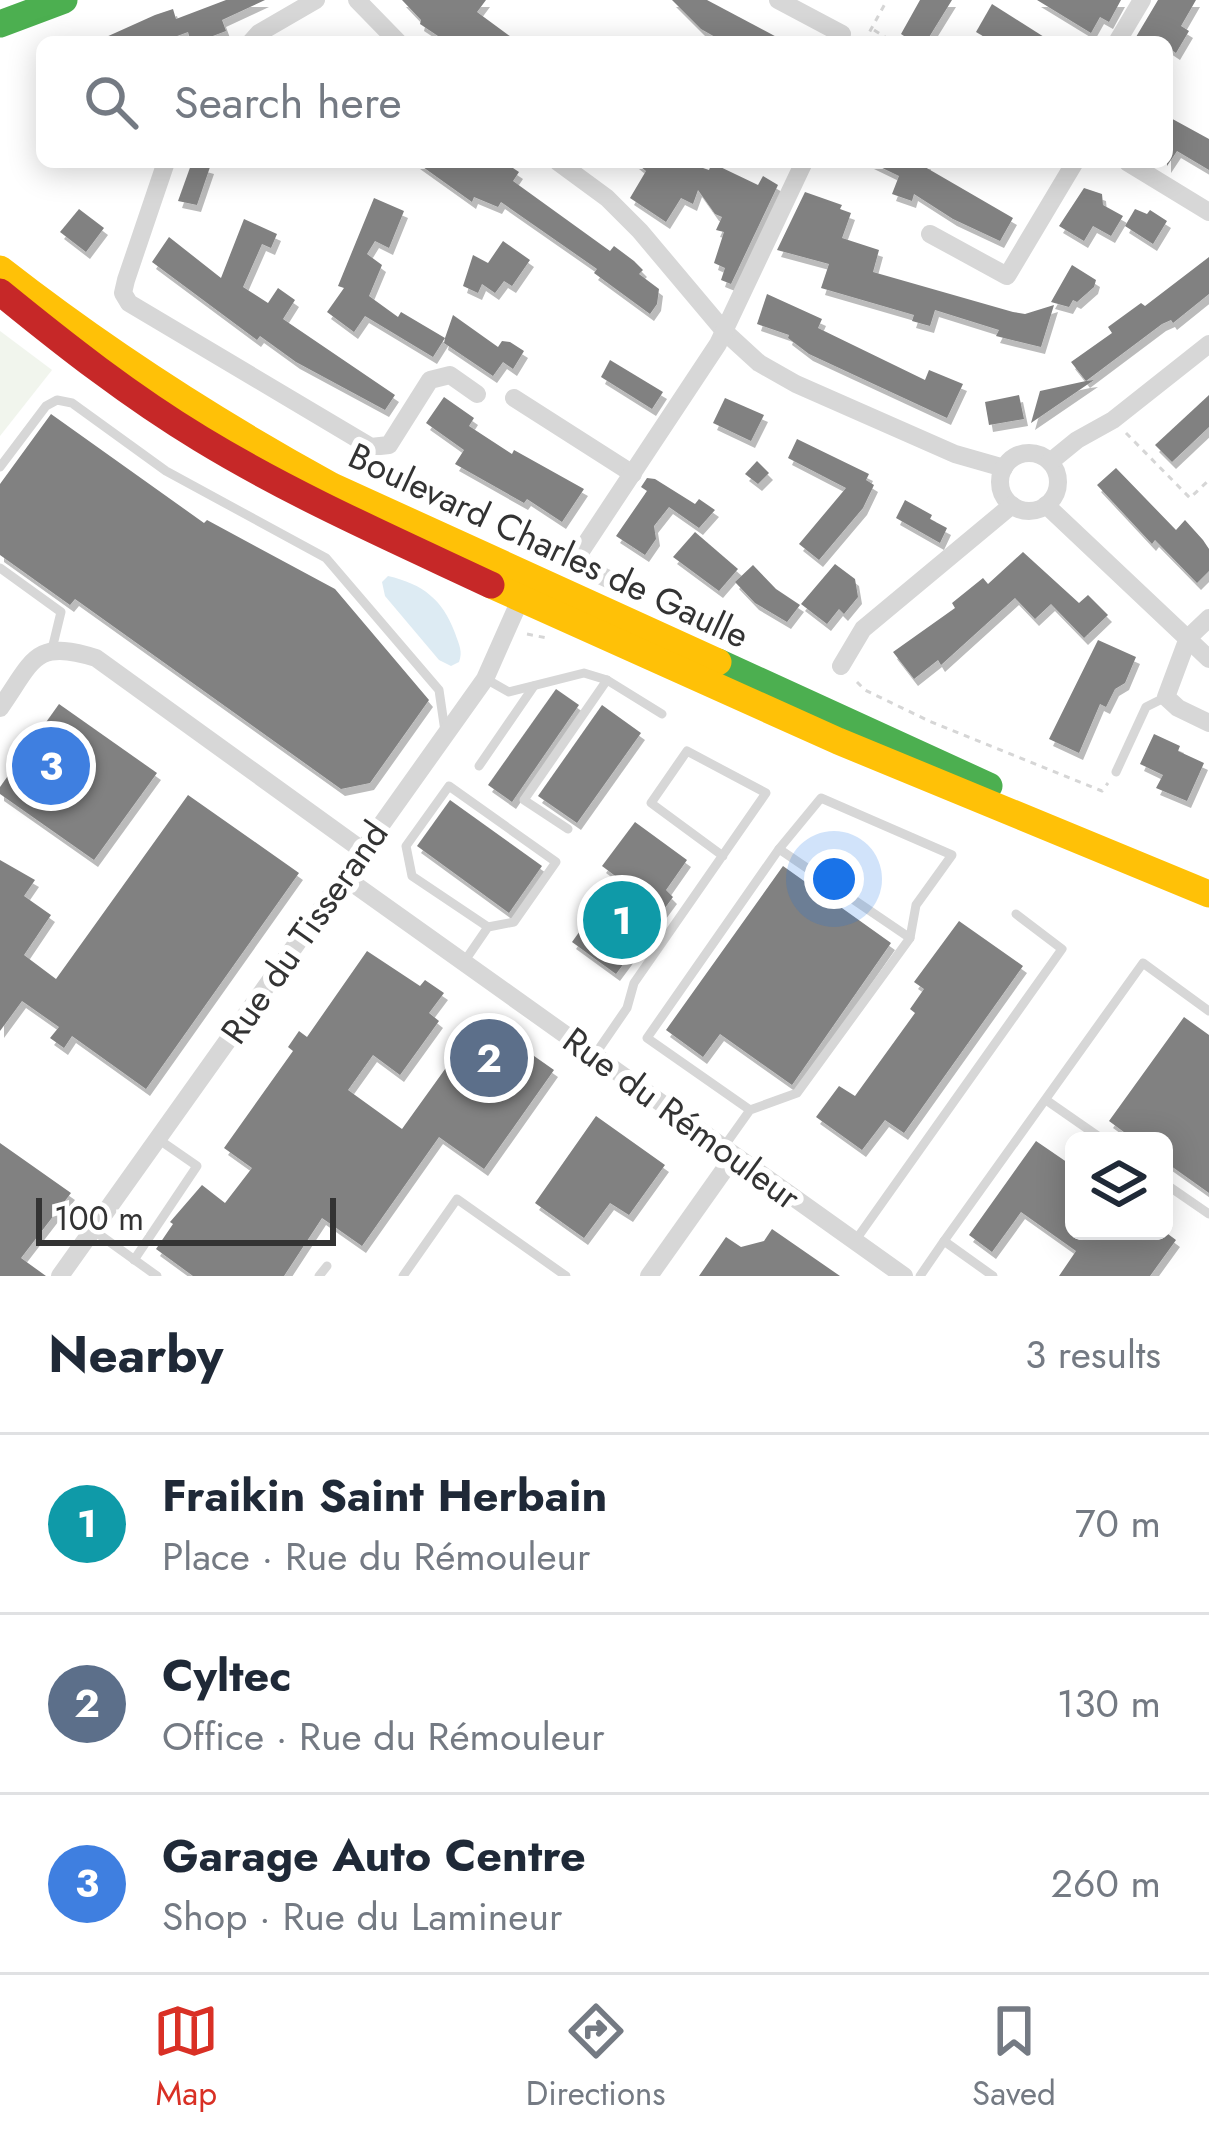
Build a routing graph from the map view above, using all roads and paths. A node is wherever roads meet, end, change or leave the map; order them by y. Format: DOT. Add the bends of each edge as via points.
graph roads {
  1 [pos="64,0"];
  2 [pos="316,0"];
  3 [pos="357,0"];
  4 [pos="778,0"];
  5 [pos="887,0"];
  6 [pos="1142,0"];
  7 [pos="0,24"];
  8 [pos="872,29"];
  9 [pos="842,34"];
  10 [pos="256,36"];
  11 [pos="392,36"];
  12 [pos="868,36"];
  13 [pos="883,36"];
  14 [pos="1121,36"];
  15 [pos="164,168"];
  16 [pos="566,168"];
  17 [pos="801,168"];
  18 [pos="1071,168"];
  19 [pos="1137,168"];
  20 [pos="1209,212"];
  21 [pos="930,234"];
  22 [pos="0,269"];
  23 [pos="0,292"];
  24 [pos="725,332"];
  25 [pos="1209,344"];
  26 [pos="477,394"];
  27 [pos="514,398"];
  28 [pos="1113,420"];
  29 [pos="1049,462"];
  30 [pos="0,466"];
  31 [pos="1004,468"];
  32 [pos="632,474"];
  33 [pos="1209,479"];
  34 [pos="1012,505"];
  35 [pos="1046,505"];
  36 [pos="0,568"];
  37 [pos="525,589"];
  38 [pos="640,594"];
  39 [pos="1209,618"];
  40 [pos="1188,638"];
  41 [pos="52,649"];
  42 [pos="1209,659"];
  43 [pos="841,666"];
  44 [pos="485,679"];
  45 [pos="607,680"];
  46 [pos="533,686"];
  47 [pos="1166,697"];
  48 [pos="0,708"];
  49 [pos="662,714"];
  50 [pos="1209,723"];
  51 [pos="446,734"];
  52 [pos="479,766"];
  53 [pos="1116,772"];
  54 [pos="568,830"];
  55 [pos="779,849"];
  56 [pos="362,850"];
  57 [pos="723,856"];
  58 [pos="344,877"];
  59 [pos="1209,894"];
  60 [pos="1016,914"];
  61 [pos="488,927"];
  62 [pos="910,938"];
  63 [pos="464,962"];
  64 [pos="1209,1011"];
  65 [pos="594,1056"];
  66 [pos="1046,1100"];
  67 [pos="750,1109"];
  68 [pos="1092,1132"];
  69 [pos="158,1138"];
  70 [pos="728,1152"];
  71 [pos="1173,1189"];
  72 [pos="1209,1214"];
  73 [pos="93,1230"];
  74 [pos="855,1241"];
  75 [pos="944,1241"];
  76 [pos="134,1260"];
  77 [pos="60,1276"];
  78 [pos="157,1276"];
  79 [pos="403,1276"];
  80 [pos="566,1276"];
  81 [pos="649,1276"];
  82 [pos="904,1276"];
  83 [pos="920,1276"];
  84 [pos="993,1276"];
  1 -- 7 [label="street"];
  2 -- 10 [label="street"];
  3 -- 11 [label="street"];
  4 -- 9 [label="street"];
  5 -- 8 [label="path"];
  6 -- 14 [label="street"];
  8 -- 12 [label="path"];
  8 -- 13 [label="path"];
  15 -- 26 [label="street" via="126,280 129,303 371,447 389,445 430,380 450,375"];
  16 -- 24 [label="street" via="640,231"];
  17 -- 24 [label="street"];
  18 -- 21 [label="street" via="1007,276"];
  19 -- 20 [label="street"];
  22 -- 37 [label="street, Boulevard Charles de Gaulle" via="125,365 240,437"];
  23 -- 37 [label="street, Boulevard Charles de Gaulle" via="112,380 244,465"];
  24 -- 31 [label="street" via="796,385"];
  24 -- 32 [label="street"];
  25 -- 28 [label="street"];
  27 -- 32 [label="street"];
  28 -- 29 [label="street"];
  28 -- 33 [label="path" via="1190,498"];
  29 -- 31 [label="street" via="1029,453"];
  29 -- 35 [label="street" via="1058,482"];
  30 -- 51 [label="lane" via="46,406 72,403 166,471 326,558 439,689"];
  31 -- 34 [label="street" via="1002,493"];
  32 -- 38 [label="street" via="579,554 587,569"];
  34 -- 35 [label="street"];
  34 -- 43 [label="street" via="863,628"];
  35 -- 40 [label="street"];
  36 -- 41 [label="lane" via="61,612"];
  37 -- 44 [label="street, Rue du Tisserand"];
  37 -- 59 [label="street, Boulevard Charles de Gaulle" via="910,748"];
  39 -- 40 [label="street"];
  40 -- 42 [label="street"];
  40 -- 47 [label="street"];
  41 -- 48 [label="street" via="36,657"];
  41 -- 56 [label="street" via="96,658"];
  43 -- 53 [label="path" via="865,690 929,721 1102,790"];
  44 -- 46 [label="lane" via="509,692"];
  44 -- 51 [label="street, Rue du Tisserand"];
  45 -- 46 [label="lane" via="584,673"];
  45 -- 49 [label="lane"];
  45 -- 54 [label="lane" via="524,800"];
  46 -- 52 [label="lane"];
  47 -- 50 [label="street"];
  47 -- 53 [label="lane" via="1146,707"];
  51 -- 56 [label="street, Rue du Tisserand"];
  55 -- 62 [label="lane"];
  55 -- 62 [label="lane" via="821,798 952,855 916,905"];
  55 -- 67 [label="lane" via="647,1038"];
  56 -- 58 [label="street, Rue du Tisserand"];
  57 -- 57 [label="lane" via="766,793 687,751 651,803"];
  57 -- 65 [label="lane"];
  58 -- 63 [label="street, Rue du Rémouleur"];
  58 -- 69 [label="street, Rue du Tisserand"];
  60 -- 74 [label="lane" via="1062,949"];
  61 -- 61 [label="lane" via="412,876 406,846 449,786 556,862 514,922"];
  61 -- 63 [label="lane"];
  62 -- 67 [label="lane" via="797,1093"];
  63 -- 65 [label="street, Rue du Rémouleur"];
  64 -- 66 [label="lane" via="1143,963"];
  65 -- 70 [label="street, Rue du Rémouleur"];
  66 -- 68 [label="lane"];
  66 -- 75 [label="lane"];
  67 -- 70 [label="lane"];
  69 -- 73 [label="street, Rue du Tisserand"];
  69 -- 76 [label="lane" via="197,1166"];
  70 -- 74 [label="street, Rue du Rémouleur"];
  70 -- 81 [label="street"];
  71 -- 72 [label="lane"];
  73 -- 76 [label="lane"];
  73 -- 77 [label="street, Rue du Tisserand"];
  74 -- 82 [label="street, Rue du Rémouleur"];
  75 -- 83 [label="lane"];
  75 -- 84 [label="lane"];
  76 -- 78 [label="lane"];
  79 -- 80 [label="lane" via="457,1199"];
}
